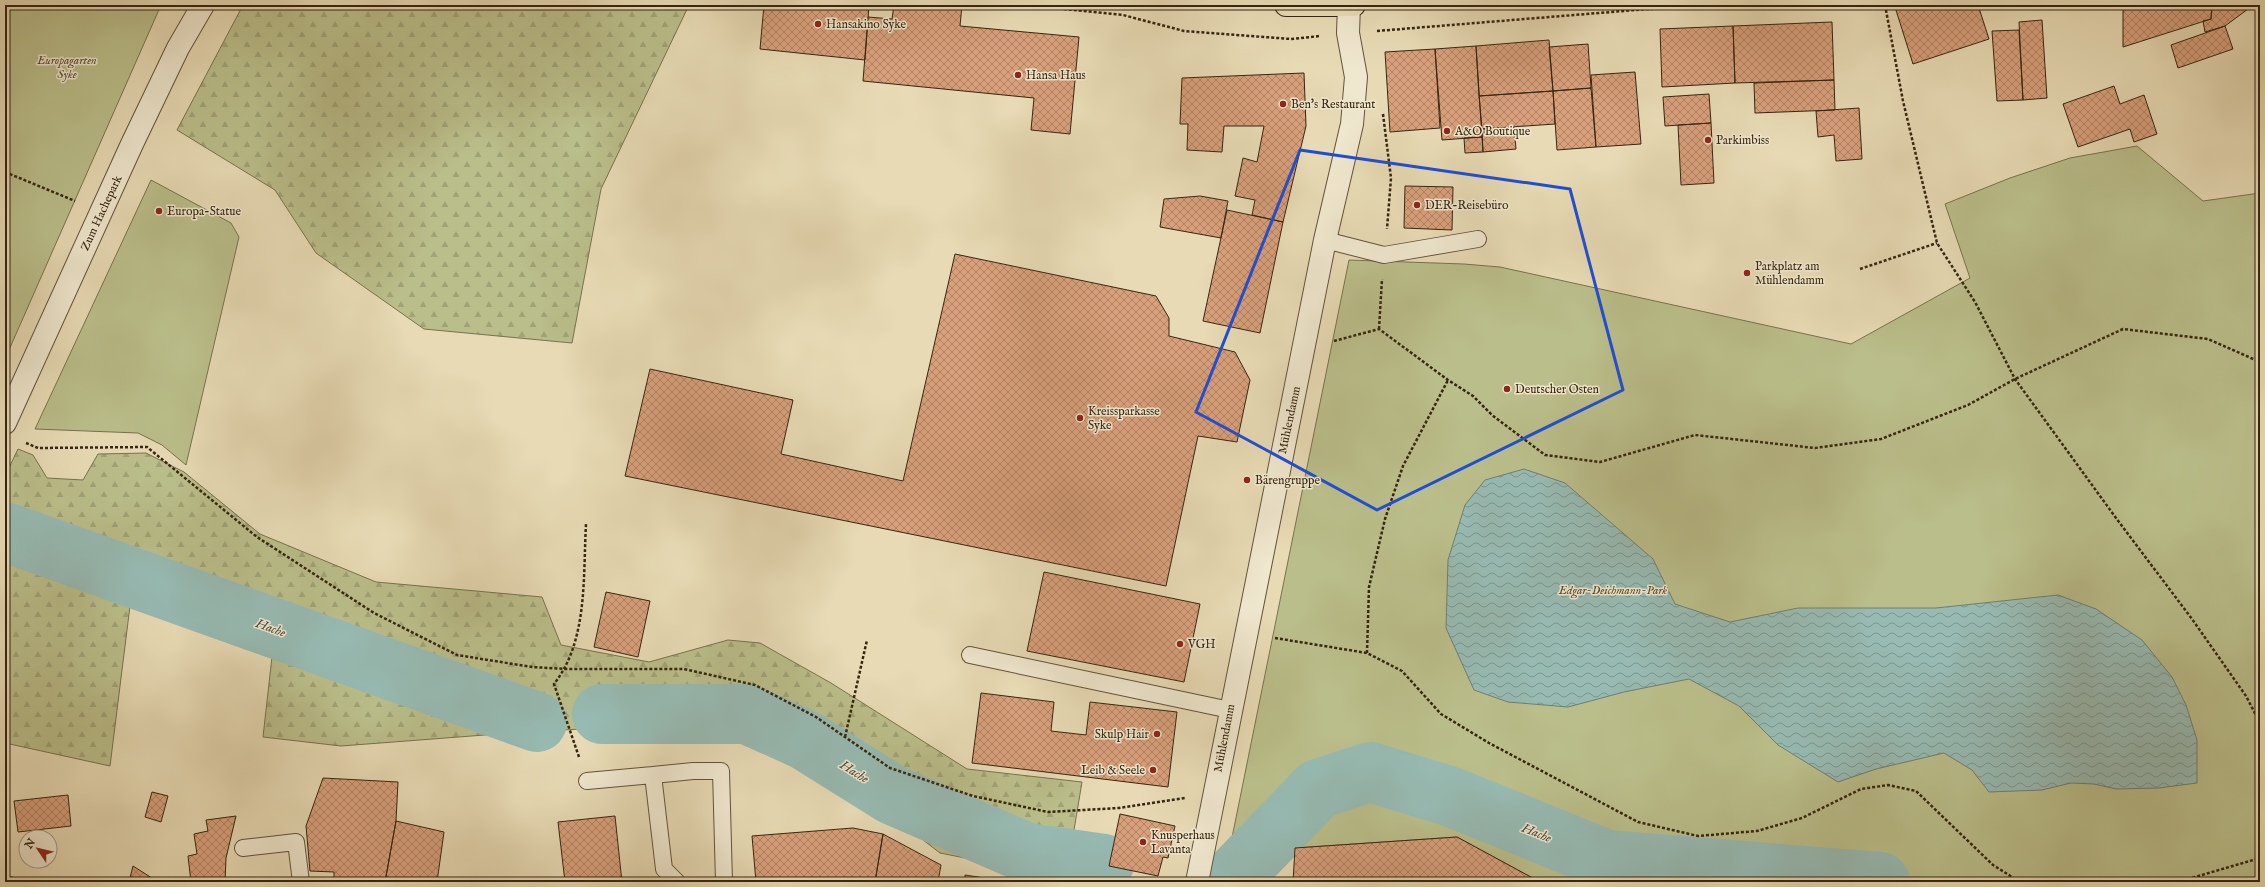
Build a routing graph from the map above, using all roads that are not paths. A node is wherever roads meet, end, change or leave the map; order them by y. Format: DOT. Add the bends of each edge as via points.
graph roads {
  1 [pos="202,5"];
  2 [pos="1286,5"];
  3 [pos="1349,5"];
  4 [pos="1354,5"];
  5 [pos="1478,239"];
  6 [pos="1325,240"];
  7 [pos="5,423"];
  8 [pos="970,655"];
  9 [pos="1230,710"];
  10 [pos="653,775"];
  11 [pos="587,781"];
  12 [pos="244,848"];
  13 [pos="301,882"];
  14 [pos="677,882"];
  15 [pos="724,882"];
  16 [pos="1197,882"];
  1 -- 7 [label="street, Zum Hachepark" via="178,48"];
  2 -- 3 [label="main road"];
  3 -- 4 [label="main road"];
  3 -- 6 [label="street, Mühlendamm" via="1348,33 1356,78 1352,124"];
  5 -- 6 [label="lane" via="1384,255"];
  6 -- 9 [label="street, Mühlendamm"];
  8 -- 9 [label="lane"];
  9 -- 16 [label="street, Mühlendamm"];
  10 -- 11 [label="lane"];
  10 -- 14 [label="lane" via="664,869"];
  10 -- 15 [label="lane" via="721,771"];
  12 -- 13 [label="lane" via="296,842"];
}
